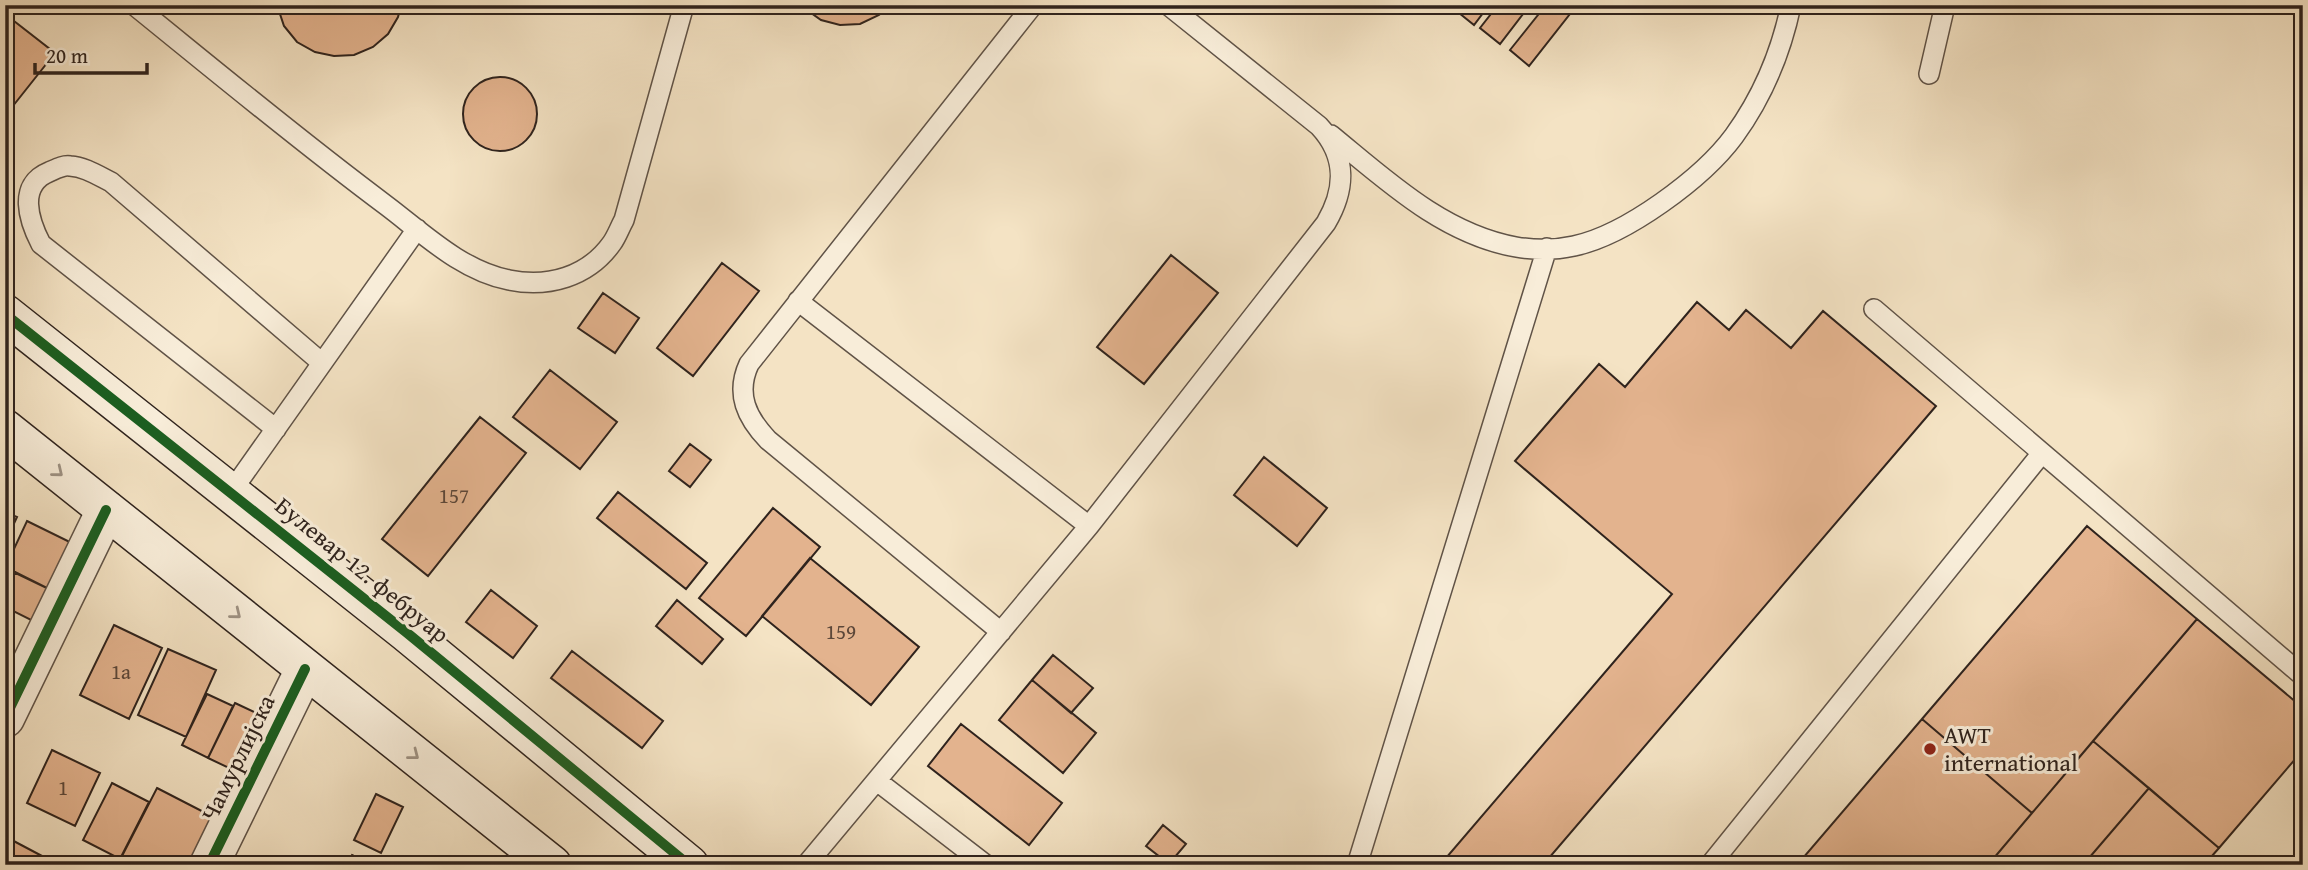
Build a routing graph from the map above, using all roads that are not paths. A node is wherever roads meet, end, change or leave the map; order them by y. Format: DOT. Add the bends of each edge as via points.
graph roads {
  1 [pos="134,5"];
  2 [pos="684,5"];
  3 [pos="1033,5"];
  4 [pos="1168,5"];
  5 [pos="1791,5"];
  6 [pos="1945,5"];
  7 [pos="1928,74"];
  8 [pos="1319,126"];
  9 [pos="417,229"];
  10 [pos="1546,248"];
  11 [pos="797,301"];
  12 [pos="1874,309"];
  13 [pos="5,314"];
  14 [pos="322,363"];
  15 [pos="5,429"];
  16 [pos="276,429"];
  17 [pos="2042,453"];
  18 [pos="231,492"];
  19 [pos="106,510"];
  20 [pos="1089,526"];
  21 [pos="1001,632"];
  22 [pos="305,669"];
  23 [pos="2303,676"];
  24 [pos="5,718"];
  25 [pos="877,780"];
  26 [pos="209,865"];
  27 [pos="552,865"];
  28 [pos="689,865"];
  29 [pos="806,865"];
  30 [pos="986,865"];
  31 [pos="1357,865"];
  32 [pos="1710,865"];
  1 -- 9 [label="lane"];
  2 -- 9 [label="lane" via="624,220 598,260 549,282 507,280 456,258"];
  3 -- 11 [label="lane"];
  4 -- 8 [label="lane"];
  5 -- 10 [label="lane" via="1772,72 1733,137 1710,162 1634,221 1575,246"];
  6 -- 7 [label="lane"];
  8 -- 10 [label="lane" via="1406,197 1452,224 1516,247"];
  8 -- 20 [label="lane" via="1334,145 1340,168 1339,195 1326,223"];
  9 -- 14 [label="lane"];
  10 -- 31 [label="lane"];
  11 -- 20 [label="lane"];
  11 -- 21 [label="lane" via="743,376 743,398 751,418 768,440"];
  12 -- 17 [label="lane"];
  13 -- 18 [label="main road, Булевар 12. фебруар"];
  14 -- 16 [label="lane"];
  14 -- 16 [label="lane" via="111,182 66,165 35,183 27,209 41,244"];
  15 -- 19 [label="main road, one-way"];
  16 -- 18 [label="lane"];
  17 -- 23 [label="lane"];
  17 -- 32 [label="lane"];
  18 -- 28 [label="main road, Булевар 12. фебруар"];
  19 -- 22 [label="main road, one-way"];
  19 -- 24 [label="main road"];
  20 -- 21 [label="lane"];
  21 -- 25 [label="lane"];
  22 -- 26 [label="main road, Чамурлијска"];
  22 -- 27 [label="main road, one-way"];
  25 -- 29 [label="lane"];
  25 -- 30 [label="lane"];
}
